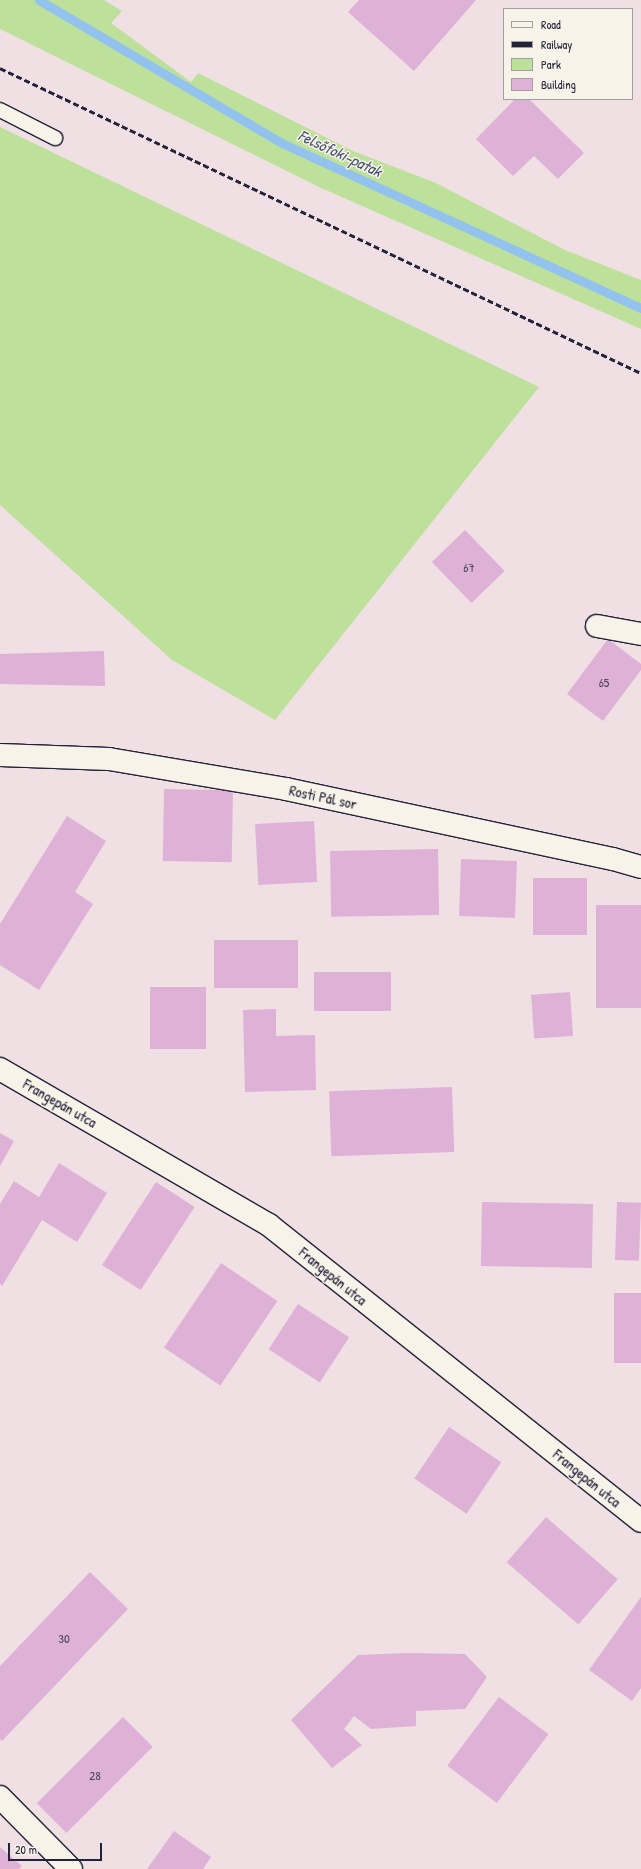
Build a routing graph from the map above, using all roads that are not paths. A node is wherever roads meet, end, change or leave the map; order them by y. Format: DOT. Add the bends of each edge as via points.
graph roads {
  1 [pos="0,110"];
  2 [pos="55,138"];
  3 [pos="597,626"];
  4 [pos="641,634"];
  5 [pos="0,755"];
  6 [pos="641,867"];
  7 [pos="0,1068"];
  8 [pos="641,1521"];
  9 [pos="0,1797"];
  10 [pos="71,1869"];
  1 -- 2 [label="lane"];
  3 -- 4 [label="street"];
  5 -- 6 [label="street, Rosti Pál sor" via="109,759 286,789"];
  7 -- 8 [label="street, Frangepán utca" via="269,1225"];
  9 -- 10 [label="street"];
}
